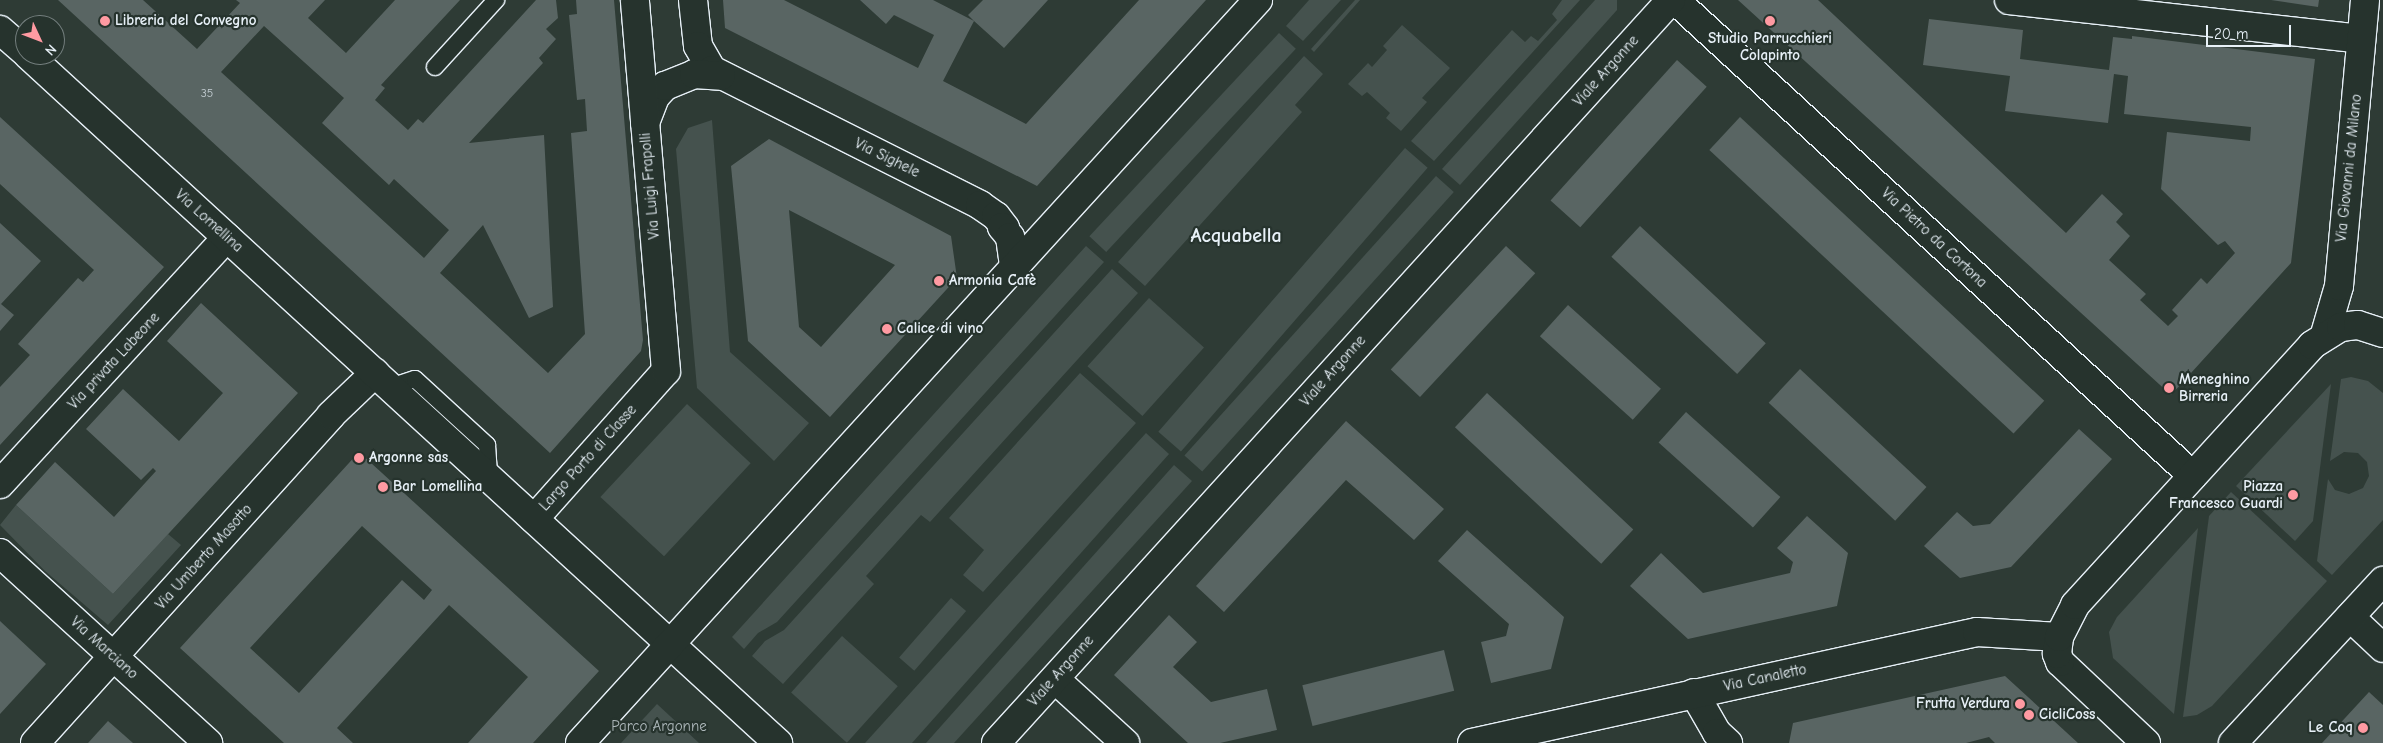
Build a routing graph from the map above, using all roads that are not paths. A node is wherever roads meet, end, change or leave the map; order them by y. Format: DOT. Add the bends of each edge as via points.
graph roads {
  1 [pos="496,0"];
  2 [pos="635,0"];
  3 [pos="693,0"];
  4 [pos="1258,0"];
  5 [pos="1671,0"];
  6 [pos="1675,0"];
  7 [pos="2009,0"];
  8 [pos="2365,0"];
  9 [pos="0,30"];
  10 [pos="2361,39"];
  11 [pos="15,44"];
  12 [pos="38,65"];
  13 [pos="435,67"];
  14 [pos="721,76"];
  15 [pos="645,125"];
  16 [pos="227,238"];
  17 [pos="1014,267"];
  18 [pos="2383,333"];
  19 [pos="2325,334"];
  20 [pos="666,371"];
  21 [pos="382,380"];
  22 [pos="2193,476"];
  23 [pos="0,484"];
  24 [pos="534,519"];
  25 [pos="0,554"];
  26 [pos="2383,581"];
  27 [pos="2350,617"];
  28 [pos="2059,637"];
  29 [pos="670,644"];
  30 [pos="2383,648"];
  31 [pos="114,657"];
  32 [pos="1055,679"];
  33 [pos="1694,693"];
  34 [pos="35,743"];
  35 [pos="208,743"];
  36 [pos="580,743"];
  37 [pos="778,743"];
  38 [pos="996,743"];
  39 [pos="1125,743"];
  40 [pos="1472,743"];
  41 [pos="1728,743"];
  42 [pos="2146,743"];
  43 [pos="2233,743"];
  1 -- 13 [label="lane"];
  2 -- 15 [label="street, Via Luigi Frapolli"];
  3 -- 14 [label="street" via="700,53 707,65"];
  4 -- 17 [label="street"];
  5 -- 32 [label="street, Viale Argonne"];
  6 -- 22 [label="street, Via Pietro da Cortona"];
  7 -- 10 [label="street"];
  8 -- 10 [label="street, Via Giovanni da Milano"];
  9 -- 11 [label="street, Via Lomellina"];
  10 -- 19 [label="street, Via Giovanni da Milano" via="2339,286"];
  12 -- 16 [label="street, Via Lomellina"];
  14 -- 15 [label="street" via="694,74 666,86 656,97"];
  14 -- 17 [label="street, Via Sighele" via="980,204 996,216 1010,237"];
  15 -- 20 [label="street, Via Luigi Frapolli"];
  16 -- 21 [label="street, Via Lomellina"];
  16 -- 23 [label="street, Via privata Labeone"];
  17 -- 29 [label="street"];
  18 -- 19 [label="street" via="2358,325 2341,327"];
  19 -- 22 [label="street"];
  20 -- 24 [label="street, Largo Porto di Classe"];
  21 -- 24 [label="street, Via Lomellina"];
  21 -- 31 [label="street, Via Umberto Masotto" via="332,414"];
  22 -- 28 [label="street" via="2075,604"];
  24 -- 29 [label="street, Largo Porto di Classe"];
  25 -- 31 [label="street, Via Marciano"];
  26 -- 27 [label="street"];
  27 -- 30 [label="street"];
  27 -- 43 [label="street"];
  28 -- 33 [label="street, Via Canaletto" via="1977,632"];
  28 -- 42 [label="street" via="2057,654 2064,668"];
  29 -- 36 [label="street"];
  29 -- 37 [label="street"];
  31 -- 34 [label="street, Via Umberto Masotto"];
  31 -- 35 [label="street, Via Marciano"];
  32 -- 38 [label="street, Viale Argonne"];
  32 -- 39 [label="street"];
  33 -- 40 [label="street, Via Canaletto"];
  33 -- 41 [label="street" via="1718,734"];
}
